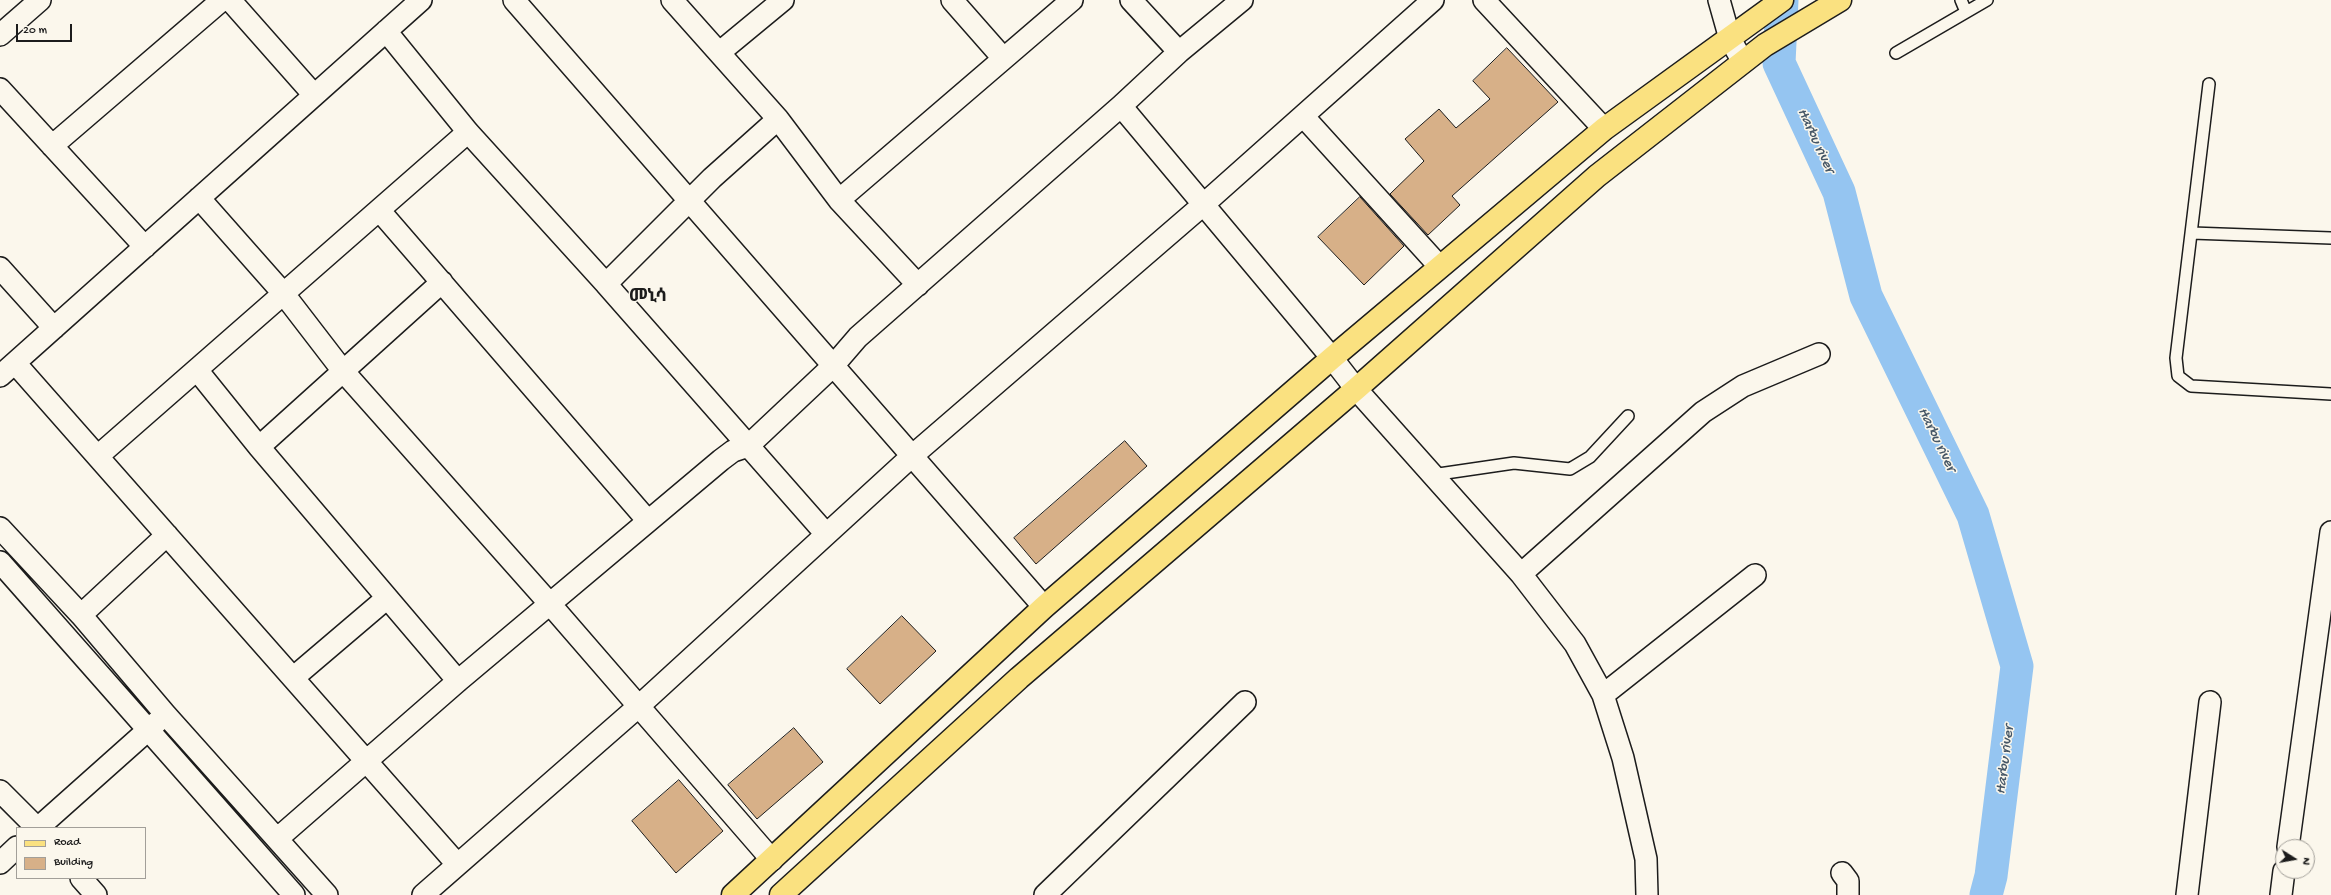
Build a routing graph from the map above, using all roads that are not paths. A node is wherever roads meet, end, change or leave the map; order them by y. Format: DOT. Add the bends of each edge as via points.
graph roads {
  1 [pos="40,0"];
  2 [pos="222,0"];
  3 [pos="230,0"];
  4 [pos="421,0"];
  5 [pos="514,0"];
  6 [pos="672,0"];
  7 [pos="783,0"];
  8 [pos="952,0"];
  9 [pos="1072,0"];
  10 [pos="1131,0"];
  11 [pos="1242,0"];
  12 [pos="1434,0"];
  13 [pos="1484,0"];
  14 [pos="1719,0"];
  15 [pos="1840,0"];
  16 [pos="1961,0"];
  17 [pos="1987,0"];
  18 [pos="1779,2"];
  19 [pos="1966,12"];
  20 [pos="386,31"];
  21 [pos="0,35"];
  22 [pos="1730,39"];
  23 [pos="720,52"];
  24 [pos="1179,52"];
  25 [pos="1896,53"];
  26 [pos="1003,58"];
  27 [pos="1743,62"];
  28 [pos="2209,84"];
  29 [pos="0,89"];
  30 [pos="314,95"];
  31 [pos="1121,106"];
  32 [pos="1303,116"];
  33 [pos="778,119"];
  34 [pos="1604,129"];
  35 [pos="468,132"];
  36 [pos="52,146"];
  37 [pos="199,198"];
  38 [pos="839,200"];
  39 [pos="690,201"];
  40 [pos="1204,204"];
  41 [pos="379,210"];
  42 [pos="2192,233"];
  43 [pos="2331,238"];
  44 [pos="145,246"];
  45 [pos="1440,267"];
  46 [pos="0,268"];
  47 [pos="442,282"];
  48 [pos="606,284"];
  49 [pos="918,285"];
  50 [pos="284,293"];
  51 [pos="54,328"];
  52 [pos="1819,354"];
  53 [pos="1332,358"];
  54 [pos="833,366"];
  55 [pos="7,369"];
  56 [pos="197,370"];
  57 [pos="344,371"];
  58 [pos="1356,389"];
  59 [pos="2331,394"];
  60 [pos="1628,416"];
  61 [pos="748,446"];
  62 [pos="259,447"];
  63 [pos="98,456"];
  64 [pos="912,456"];
  65 [pos="1432,475"];
  66 [pos="648,522"];
  67 [pos="0,528"];
  68 [pos="2331,532"];
  69 [pos="826,534"];
  70 [pos="167,536"];
  71 [pos="0,562"];
  72 [pos="1521,574"];
  73 [pos="1755,575"];
  74 [pos="387,598"];
  75 [pos="550,604"];
  76 [pos="1044,607"];
  77 [pos="2326,610"];
  78 [pos="81,615"];
  79 [pos="293,678"];
  80 [pos="458,681"];
  81 [pos="1603,695"];
  82 [pos="1244,702"];
  83 [pos="2210,702"];
  84 [pos="639,706"];
  85 [pos="166,715"];
  86 [pos="147,731"];
  87 [pos="367,762"];
  88 [pos="0,791"];
  89 [pos="36,827"];
  90 [pos="38,827"];
  91 [pos="277,839"];
  92 [pos="2289,839"];
  93 [pos="16,849"];
  94 [pos="772,860"];
  95 [pos="0,863"];
  96 [pos="457,864"];
  97 [pos="1842,873"];
  98 [pos="82,879"];
  99 [pos="2283,879"];
  100 [pos="96,895"];
  101 [pos="294,895"];
  102 [pos="327,895"];
  103 [pos="423,895"];
  104 [pos="733,895"];
  105 [pos="781,895"];
  106 [pos="1045,895"];
  107 [pos="1647,895"];
  108 [pos="1848,895"];
  109 [pos="2187,895"];
  110 [pos="2281,895"];
  1 -- 21 [label="street"];
  2 -- 36 [label="street"];
  3 -- 30 [label="street"];
  4 -- 20 [label="street"];
  5 -- 39 [label="street"];
  6 -- 23 [label="street"];
  7 -- 23 [label="street"];
  8 -- 26 [label="street"];
  9 -- 26 [label="street"];
  10 -- 24 [label="street"];
  11 -- 24 [label="street"];
  12 -- 32 [label="street"];
  13 -- 34 [label="street"];
  14 -- 22 [label="street"];
  15 -- 27 [label="main road" via="1765,45"];
  16 -- 19 [label="lane"];
  17 -- 19 [label="lane"];
  18 -- 22 [label="main road"];
  19 -- 25 [label="lane"];
  20 -- 30 [label="street"];
  20 -- 35 [label="street"];
  22 -- 27 [label="street"];
  22 -- 34 [label="main road"];
  23 -- 33 [label="street"];
  24 -- 31 [label="street"];
  26 -- 38 [label="street"];
  27 -- 58 [label="main road" via="1597,176"];
  28 -- 42 [label="lane"];
  29 -- 36 [label="street"];
  30 -- 37 [label="street"];
  31 -- 40 [label="street"];
  31 -- 49 [label="street"];
  32 -- 40 [label="street"];
  32 -- 45 [label="street"];
  33 -- 38 [label="street"];
  33 -- 39 [label="street"];
  34 -- 45 [label="main road"];
  35 -- 41 [label="street"];
  35 -- 48 [label="street"];
  36 -- 44 [label="street"];
  37 -- 44 [label="street"];
  37 -- 50 [label="street"];
  38 -- 49 [label="street"];
  39 -- 48 [label="street"];
  39 -- 54 [label="street"];
  40 -- 53 [label="street"];
  40 -- 64 [label="street"];
  41 -- 47 [label="street"];
  41 -- 50 [label="street"];
  42 -- 43 [label="lane"];
  42 -- 59 [label="lane" via="2176,358 2178,376 2191,386"];
  44 -- 51 [label="street"];
  45 -- 53 [label="main road"];
  46 -- 51 [label="street"];
  47 -- 57 [label="street"];
  47 -- 66 [label="street"];
  48 -- 61 [label="street"];
  49 -- 54 [label="street" via="858,337"];
  50 -- 56 [label="street"];
  50 -- 57 [label="street"];
  51 -- 55 [label="street"];
  52 -- 72 [label="street" via="1743,386 1703,412"];
  53 -- 58 [label="street"];
  53 -- 76 [label="main road"];
  54 -- 61 [label="street"];
  54 -- 64 [label="street"];
  55 -- 63 [label="street"];
  56 -- 62 [label="street"];
  56 -- 63 [label="street"];
  57 -- 62 [label="street"];
  57 -- 75 [label="street"];
  58 -- 65 [label="street"];
  58 -- 105 [label="main road" via="1019,678"];
  60 -- 65 [label="lane" via="1590,457 1570,469 1514,463"];
  61 -- 66 [label="street" via="733,450"];
  61 -- 69 [label="street"];
  62 -- 74 [label="street"];
  63 -- 70 [label="street"];
  64 -- 69 [label="street"];
  64 -- 76 [label="street"];
  65 -- 72 [label="street"];
  66 -- 75 [label="street"];
  67 -- 78 [label="street"];
  68 -- 77 [label="street"];
  69 -- 84 [label="street"];
  70 -- 78 [label="street"];
  70 -- 79 [label="street"];
  71 -- 86 [label="street"];
  72 -- 81 [label="street" via="1575,644"];
  73 -- 81 [label="street"];
  74 -- 79 [label="street"];
  74 -- 80 [label="street"];
  75 -- 80 [label="street"];
  75 -- 84 [label="street"];
  76 -- 94 [label="main road"];
  77 -- 92 [label="street"];
  78 -- 85 [label="street"];
  79 -- 87 [label="street"];
  80 -- 87 [label="street"];
  81 -- 107 [label="street" via="1623,758 1646,859"];
  82 -- 106 [label="street"];
  83 -- 109 [label="street"];
  84 -- 94 [label="street"];
  84 -- 96 [label="street"];
  85 -- 86 [label="street"];
  85 -- 91 [label="street"];
  86 -- 90 [label="street"];
  86 -- 101 [label="street"];
  87 -- 91 [label="street"];
  87 -- 96 [label="street"];
  88 -- 89 [label="street"];
  91 -- 102 [label="street"];
  93 -- 95 [label="street"];
  94 -- 104 [label="main road"];
  96 -- 103 [label="street"];
  97 -- 108 [label="street" via="1848,881"];
  98 -- 100 [label="street"];
  99 -- 110 [label="street"];
}
